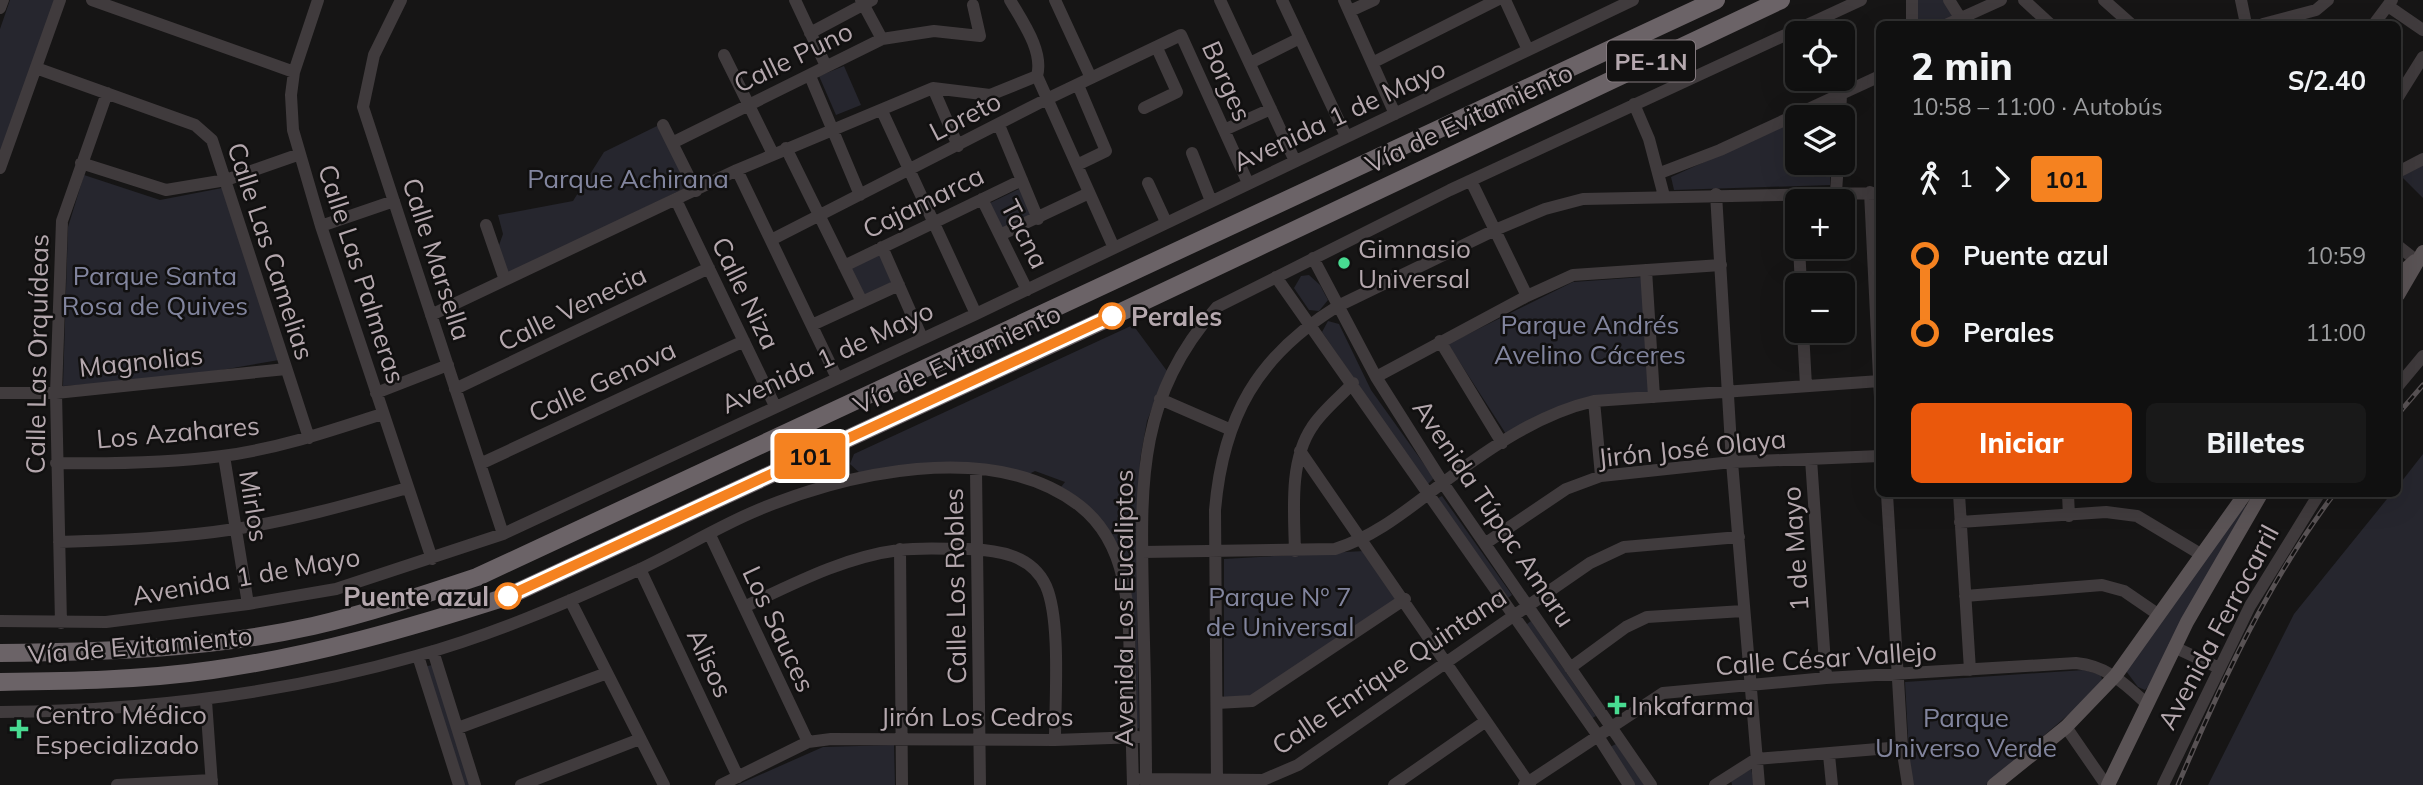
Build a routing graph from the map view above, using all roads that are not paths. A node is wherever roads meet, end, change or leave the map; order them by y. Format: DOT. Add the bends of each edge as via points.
graph roads {
  1 [pos="3,0"];
  2 [pos="60,0"];
  3 [pos="92,0"];
  4 [pos="401,0"];
  5 [pos="794,0"];
  6 [pos="1010,0"];
  7 [pos="1055,0"];
  8 [pos="1220,0"];
  9 [pos="1282,0"];
  10 [pos="1374,0"];
  11 [pos="1497,0"];
  12 [pos="1505,0"];
  13 [pos="1716,0"];
  14 [pos="1781,0"];
  15 [pos="1861,0"];
  16 [pos="1912,0"];
  17 [pos="1949,0"];
  18 [pos="2001,0"];
  19 [pos="2024,0"];
  20 [pos="2104,0"];
  21 [pos="2241,0"];
  22 [pos="2328,0"];
  23 [pos="314,1"];
  24 [pos="1626,1"];
  25 [pos="866,2"];
  26 [pos="2390,3"];
  27 [pos="973,5"];
  28 [pos="1347,6"];
  29 [pos="0,8"];
  30 [pos="2119,14"];
  31 [pos="1912,21"];
  32 [pos="1956,21"];
  33 [pos="1961,21"];
  34 [pos="2047,21"];
  35 [pos="2111,21"];
  36 [pos="2127,21"];
  37 [pos="2245,21"];
  38 [pos="2274,21"];
  39 [pos="2376,21"];
  40 [pos="2423,30"];
  41 [pos="810,33"];
  42 [pos="1181,35"];
  43 [pos="1300,38"];
  44 [pos="882,39"];
  45 [pos="1157,48"];
  46 [pos="1528,50"];
  47 [pos="724,55"];
  48 [pos="2423,57"];
  49 [pos="1374,62"];
  50 [pos="1250,63"];
  51 [pos="826,66"];
  52 [pos="36,68"];
  53 [pos="294,72"];
  54 [pos="810,76"];
  55 [pos="1037,76"];
  56 [pos="1091,78"];
  57 [pos="1876,78"];
  58 [pos="1077,85"];
  59 [pos="933,88"];
  60 [pos="2401,92"];
  61 [pos="107,93"];
  62 [pos="1841,94"];
  63 [pos="1047,99"];
  64 [pos="748,104"];
  65 [pos="1634,104"];
  66 [pos="1841,105"];
  67 [pos="1144,108"];
  68 [pos="1271,109"];
  69 [pos="882,111"];
  70 [pos="1395,114"];
  71 [pos="663,125"];
  72 [pos="999,125"];
  73 [pos="1224,130"];
  74 [pos="831,131"];
  75 [pos="1346,136"];
  76 [pos="673,143"];
  77 [pos="958,146"];
  78 [pos="786,148"];
  79 [pos="1192,153"];
  80 [pos="300,154"];
  81 [pos="773,154"];
  82 [pos="2423,159"];
  83 [pos="1295,161"];
  84 [pos="81,163"];
  85 [pos="1077,164"];
  86 [pos="0,168"];
  87 [pos="737,170"];
  88 [pos="910,170"];
  89 [pos="2401,170"];
  90 [pos="1660,173"];
  91 [pos="226,180"];
  92 [pos="1022,180"];
  93 [pos="1471,181"];
  94 [pos="1147,183"];
  95 [pos="1248,183"];
  96 [pos="696,191"];
  97 [pos="1855,192"];
  98 [pos="1875,192"];
  99 [pos="1089,193"];
  100 [pos="1785,193"];
  101 [pos="1716,194"];
  102 [pos="860,195"];
  103 [pos="1664,196"];
  104 [pos="982,199"];
  105 [pos="676,200"];
  106 [pos="394,201"];
  107 [pos="1211,201"];
  108 [pos="819,215"];
  109 [pos="1038,219"];
  110 [pos="934,222"];
  111 [pos="1166,222"];
  112 [pos="486,225"];
  113 [pos="321,226"];
  114 [pos="1496,230"];
  115 [pos="1000,235"];
  116 [pos="771,240"];
  117 [pos="882,247"];
  118 [pos="2401,247"];
  119 [pos="1114,248"];
  120 [pos="1876,248"];
  121 [pos="2420,256"];
  122 [pos="1313,258"];
  123 [pos="1721,265"];
  124 [pos="844,266"];
  125 [pos="709,268"];
  126 [pos="1646,270"];
  127 [pos="2401,273"];
  128 [pos="1276,277"];
  129 [pos="505,280"];
  130 [pos="899,285"];
  131 [pos="1027,289"];
  132 [pos="2401,290"];
  133 [pos="1527,296"];
  134 [pos="862,302"];
  135 [pos="1338,306"];
  136 [pos="976,314"];
  137 [pos="431,315"];
  138 [pos="1310,324"];
  139 [pos="812,325"];
  140 [pos="922,338"];
  141 [pos="744,341"];
  142 [pos="1440,341"];
  143 [pos="1804,343"];
  144 [pos="2423,356"];
  145 [pos="448,365"];
  146 [pos="286,369"];
  147 [pos="1376,377"];
  148 [pos="838,378"];
  149 [pos="1876,381"];
  150 [pos="2401,382"];
  151 [pos="1353,383"];
  152 [pos="1806,386"];
  153 [pos="456,389"];
  154 [pos="1729,392"];
  155 [pos="0,393"];
  156 [pos="56,393"];
  157 [pos="376,393"];
  158 [pos="1654,397"];
  159 [pos="1160,399"];
  160 [pos="1594,401"];
  161 [pos="775,405"];
  162 [pos="382,414"];
  163 [pos="1229,429"];
  164 [pos="309,438"];
  165 [pos="1502,443"];
  166 [pos="1300,452"];
  167 [pos="224,456"];
  168 [pos="1876,456"];
  169 [pos="1811,459"];
  170 [pos="1732,462"];
  171 [pos="56,463"];
  172 [pos="480,464"];
  173 [pos="976,470"];
  174 [pos="1601,476"];
  175 [pos="1443,483"];
  176 [pos="407,488"];
  177 [pos="1427,496"];
  178 [pos="1887,497"];
  179 [pos="1959,497"];
  180 [pos="2067,497"];
  181 [pos="2248,497"];
  182 [pos="2249,497"];
  183 [pos="2317,497"];
  184 [pos="2069,516"];
  185 [pos="1961,522"];
  186 [pos="234,529"];
  187 [pos="503,534"];
  188 [pos="710,535"];
  189 [pos="1739,537"];
  190 [pos="1363,540"];
  191 [pos="59,542"];
  192 [pos="1486,543"];
  193 [pos="900,549"];
  194 [pos="977,549"];
  195 [pos="1217,551"];
  196 [pos="1294,551"];
  197 [pos="1142,552"];
  198 [pos="2202,555"];
  199 [pos="432,559"];
  200 [pos="640,569"];
  201 [pos="1965,596"];
  202 [pos="1405,598"];
  203 [pos="570,600"];
  204 [pos="248,604"];
  205 [pos="1528,604"];
  206 [pos="744,607"];
  207 [pos="1743,611"];
  208 [pos="1511,615"];
  209 [pos="2160,615"];
  210 [pos="0,621"];
  211 [pos="61,623"];
  212 [pos="2174,648"];
  213 [pos="432,651"];
  214 [pos="0,653"];
  215 [pos="418,656"];
  216 [pos="1447,660"];
  217 [pos="2217,667"];
  218 [pos="1570,668"];
  219 [pos="1970,670"];
  220 [pos="607,673"];
  221 [pos="1899,674"];
  222 [pos="2116,675"];
  223 [pos="1826,678"];
  224 [pos="0,682"];
  225 [pos="1749,685"];
  226 [pos="206,701"];
  227 [pos="1217,703"];
  228 [pos="2146,703"];
  229 [pos="0,712"];
  230 [pos="1486,720"];
  231 [pos="1612,727"];
  232 [pos="2066,727"];
  233 [pos="458,728"];
  234 [pos="1146,736"];
  235 [pos="1598,736"];
  236 [pos="1132,737"];
  237 [pos="640,739"];
  238 [pos="901,739"];
  239 [pos="980,740"];
  240 [pos="1055,740"];
  241 [pos="808,742"];
  242 [pos="1902,747"];
  243 [pos="1829,755"];
  244 [pos="1756,759"];
  245 [pos="738,777"];
  246 [pos="1133,782"];
  247 [pos="1146,782"];
  248 [pos="1217,782"];
  249 [pos="1265,782"];
  250 [pos="212,783"];
  251 [pos="1721,783"];
  252 [pos="139,784"];
  253 [pos="1528,784"];
  254 [pos="117,785"];
  255 [pos="459,785"];
  256 [pos="475,785"];
  257 [pos="521,785"];
  258 [pos="664,785"];
  259 [pos="721,785"];
  260 [pos="902,785"];
  261 [pos="980,785"];
  262 [pos="1394,785"];
  263 [pos="1629,785"];
  264 [pos="1651,785"];
  265 [pos="1759,785"];
  266 [pos="1832,785"];
  267 [pos="1908,785"];
  268 [pos="1994,785"];
  269 [pos="2107,785"];
  270 [pos="2163,785"];
  1 -- 29 [label="street"];
  2 -- 52 [label="street"];
  3 -- 53 [label="street"];
  4 -- 106 [label="street, Calle Marsella" via="374,55 363,107"];
  5 -- 41 [label="street"];
  6 -- 55 [label="street" via="1037,55"];
  7 -- 56 [label="street"];
  8 -- 50 [label="street"];
  9 -- 43 [label="street"];
  10 -- 28 [label="street"];
  11 -- 49 [label="street"];
  12 -- 46 [label="street"];
  13 -- 214 [label="highway, Vía de Evitamiento / PE-1N" via="477,577 388,607 265,635 136,649"];
  14 -- 224 [label="highway, Vía de Evitamiento / PE-1N" via="506,597 402,630 271,661 149,677"];
  15 -- 65 [label="street, Avenida Los Eucaliptos"];
  16 -- 31 [label="street"];
  17 -- 32 [label="street"];
  18 -- 33 [label="street"];
  19 -- 34 [label="street"];
  20 -- 30 [label="street"];
  21 -- 37 [label="street"];
  22 -- 38 [label="street" via="2316,10"];
  23 -- 53 [label="street, Calle Las Palmeras"];
  24 -- 46 [label="street, Avenida 1 de Mayo"];
  25 -- 41 [label="street"];
  25 -- 44 [label="street"];
  26 -- 39 [label="street"];
  26 -- 40 [label="street"];
  27 -- 44 [label="street, Calle Puno" via="980,36 934,32"];
  28 -- 49 [label="street"];
  30 -- 35 [label="street"];
  30 -- 36 [label="street"];
  41 -- 51 [label="street"];
  42 -- 45 [label="street, Loreto"];
  42 -- 73 [label="street, Borges"];
  43 -- 50 [label="street"];
  43 -- 75 [label="street"];
  44 -- 51 [label="street, Calle Puno"];
  45 -- 56 [label="street, Loreto"];
  45 -- 67 [label="street" via="1177,92"];
  46 -- 70 [label="street, Avenida 1 de Mayo"];
  47 -- 64 [label="street"];
  48 -- 60 [label="street"];
  49 -- 70 [label="street"];
  50 -- 68 [label="street"];
  51 -- 54 [label="street, Calle Puno"];
  52 -- 61 [label="street, Calle Las Camelias"];
  52 -- 86 [label="street"];
  53 -- 80 [label="street, Calle Las Palmeras" via="291,114"];
  54 -- 64 [label="street, Calle Puno"];
  54 -- 74 [label="street"];
  55 -- 59 [label="street" via="990,95"];
  55 -- 63 [label="street"];
  56 -- 58 [label="street, Loreto"];
  57 -- 62 [label="street"];
  58 -- 63 [label="street, Loreto"];
  58 -- 85 [label="street" via="1106,151"];
  59 -- 69 [label="street"];
  59 -- 77 [label="street"];
  61 -- 84 [label="street, Calle Las Orquídeas"];
  61 -- 91 [label="street, Calle Las Camelias" via="195,125 212,140"];
  62 -- 66 [label="street"];
  62 -- 90 [label="street"];
  63 -- 72 [label="street, Loreto"];
  63 -- 85 [label="street"];
  64 -- 76 [label="street, Calle Puno"];
  64 -- 81 [label="street"];
  65 -- 90 [label="street"];
  65 -- 93 [label="street, Avenida Los Eucaliptos"];
  68 -- 73 [label="street"];
  68 -- 83 [label="street"];
  69 -- 74 [label="street"];
  69 -- 88 [label="street"];
  70 -- 75 [label="street, Avenida 1 de Mayo"];
  71 -- 76 [label="street"];
  72 -- 77 [label="street, Loreto"];
  72 -- 92 [label="street"];
  73 -- 95 [label="street, Borges"];
  74 -- 78 [label="street"];
  74 -- 102 [label="street"];
  75 -- 83 [label="street, Avenida 1 de Mayo"];
  76 -- 96 [label="street"];
  77 -- 88 [label="street, Loreto"];
  78 -- 81 [label="street"];
  78 -- 108 [label="street"];
  79 -- 107 [label="street"];
  80 -- 91 [label="street"];
  80 -- 113 [label="street, Calle Las Palmeras"];
  81 -- 87 [label="street"];
  82 -- 89 [label="street"];
  83 -- 95 [label="street, Avenida 1 de Mayo"];
  84 -- 91 [label="street" via="166,190"];
  84 -- 156 [label="street, Calle Las Orquídeas" via="62,221"];
  85 -- 99 [label="street"];
  87 -- 96 [label="street"];
  87 -- 116 [label="street"];
  88 -- 102 [label="street, Loreto"];
  88 -- 110 [label="street"];
  90 -- 103 [label="street"];
  91 -- 146 [label="street, Calle Las Camelias"];
  92 -- 104 [label="street, Cajamarca"];
  92 -- 109 [label="street"];
  93 -- 114 [label="street"];
  93 -- 122 [label="street, Avenida Los Eucaliptos"];
  94 -- 111 [label="street"];
  95 -- 107 [label="street, Avenida 1 de Mayo"];
  96 -- 105 [label="street"];
  97 -- 98 [label="street"];
  98 -- 120 [label="street"];
  99 -- 109 [label="street"];
  99 -- 119 [label="street"];
  100 -- 101 [label="street"];
  101 -- 103 [label="street"];
  101 -- 123 [label="street"];
  102 -- 108 [label="street, Loreto"];
  103 -- 114 [label="street" via="1583,199 1545,208"];
  104 -- 110 [label="street, Cajamarca"];
  104 -- 115 [label="street, Tacna"];
  105 -- 125 [label="street, Calle Niza"];
  105 -- 129 [label="street"];
  106 -- 113 [label="street"];
  106 -- 137 [label="street, Calle Marsella"];
  107 -- 111 [label="street, Avenida 1 de Mayo"];
  108 -- 116 [label="street, Loreto"];
  108 -- 124 [label="street"];
  109 -- 115 [label="street"];
  110 -- 117 [label="street, Cajamarca"];
  110 -- 136 [label="street"];
  111 -- 119 [label="street, Avenida 1 de Mayo"];
  112 -- 129 [label="street"];
  113 -- 157 [label="street, Calle Las Palmeras"];
  114 -- 133 [label="street"];
  114 -- 135 [label="street"];
  115 -- 131 [label="street, Tacna"];
  116 -- 139 [label="street"];
  117 -- 124 [label="street, Cajamarca"];
  117 -- 130 [label="street"];
  118 -- 121 [label="street"];
  119 -- 131 [label="street, Avenida 1 de Mayo"];
  121 -- 127 [label="main road"];
  121 -- 132 [label="main road"];
  122 -- 128 [label="street, Avenida Los Eucaliptos"];
  122 -- 135 [label="street, Avenida Túpac Amaru"];
  123 -- 126 [label="street"];
  123 -- 154 [label="street"];
  124 -- 134 [label="street"];
  125 -- 141 [label="street, Calle Niza"];
  125 -- 153 [label="street, Calle Venecia"];
  126 -- 133 [label="street" via="1573,275"];
  126 -- 158 [label="street"];
  128 -- 138 [label="street, Avenida Túpac Amaru"];
  128 -- 159 [label="street, Avenida Los Eucaliptos" via="1217,307 1184,348"];
  129 -- 137 [label="street"];
  130 -- 134 [label="street"];
  130 -- 140 [label="street"];
  131 -- 136 [label="street, Avenida 1 de Mayo"];
  133 -- 142 [label="street"];
  134 -- 139 [label="street"];
  135 -- 138 [label="street"];
  135 -- 147 [label="street, Avenida Túpac Amaru"];
  136 -- 140 [label="street, Avenida 1 de Mayo"];
  137 -- 145 [label="street, Calle Marsella"];
  138 -- 151 [label="street, Avenida Túpac Amaru"];
  138 -- 163 [label="street" via="1276,353 1249,389"];
  139 -- 148 [label="street"];
  140 -- 148 [label="street, Avenida 1 de Mayo"];
  141 -- 161 [label="street, Calle Niza"];
  141 -- 172 [label="street, Calle Genova"];
  142 -- 147 [label="street"];
  142 -- 165 [label="street"];
  143 -- 152 [label="street"];
  144 -- 150 [label="street"];
  145 -- 153 [label="street, Calle Marsella"];
  145 -- 157 [label="street"];
  146 -- 156 [label="street, Magnolias"];
  146 -- 164 [label="street, Calle Las Camelias"];
  147 -- 175 [label="street, Avenida Túpac Amaru"];
  148 -- 161 [label="street, Avenida 1 de Mayo"];
  149 -- 152 [label="street"];
  151 -- 166 [label="street" via="1312,427"];
  151 -- 177 [label="street, Avenida Túpac Amaru"];
  152 -- 154 [label="street"];
  153 -- 172 [label="street, Calle Marsella"];
  154 -- 158 [label="street"];
  154 -- 170 [label="street"];
  155 -- 156 [label="street, Magnolias"];
  156 -- 171 [label="street, Calle Las Orquídeas"];
  157 -- 162 [label="street, Calle Las Palmeras"];
  158 -- 160 [label="street"];
  159 -- 163 [label="street"];
  159 -- 197 [label="street, Avenida Los Eucaliptos" via="1147,451"];
  160 -- 165 [label="street" via="1554,412"];
  160 -- 174 [label="street"];
  161 -- 187 [label="street, Avenida 1 de Mayo"];
  162 -- 164 [label="street, Los Azahares"];
  162 -- 176 [label="street, Calle Las Palmeras"];
  163 -- 195 [label="street" via="1219,469"];
  164 -- 167 [label="street, Los Azahares"];
  165 -- 175 [label="street"];
  166 -- 190 [label="street"];
  166 -- 196 [label="street"];
  167 -- 171 [label="street, Los Azahares" via="140,464"];
  167 -- 186 [label="street, Mirlos"];
  168 -- 169 [label="street, Jirón José Olaya"];
  169 -- 170 [label="street, Jirón José Olaya"];
  169 -- 223 [label="street, 1 de Mayo"];
  170 -- 174 [label="street, Jirón José Olaya"];
  170 -- 189 [label="street"];
  171 -- 191 [label="street, Calle Las Orquídeas"];
  172 -- 187 [label="street, Calle Marsella"];
  173 -- 188 [label="street, Avenida Los Eucaliptos" via="905,471 837,482 748,514"];
  173 -- 194 [label="street, Calle Los Robles"];
  173 -- 236 [label="street, Avenida Los Eucaliptos" via="1050,487 1081,507 1113,547 1122,572 1129,628"];
  174 -- 192 [label="street, Jirón José Olaya" via="1566,489"];
  175 -- 177 [label="street"];
  175 -- 192 [label="street, Avenida Túpac Amaru"];
  176 -- 186 [label="street" via="322,512"];
  176 -- 199 [label="street, Calle Las Palmeras"];
  177 -- 190 [label="street"];
  177 -- 208 [label="street, Avenida Túpac Amaru"];
  178 -- 221 [label="street"];
  179 -- 185 [label="street"];
  180 -- 184 [label="street"];
  181 -- 198 [label="main road"];
  182 -- 212 [label="main road"];
  183 -- 217 [label="street, Avenida Ferrocarril"];
  184 -- 185 [label="street"];
  184 -- 198 [label="street" via="2106,512 2137,516"];
  185 -- 201 [label="street"];
  186 -- 191 [label="street" via="147,539"];
  186 -- 204 [label="street, Mirlos"];
  187 -- 199 [label="street, Avenida 1 de Mayo"];
  188 -- 200 [label="street, Avenida Los Eucaliptos"];
  188 -- 206 [label="street, Los Sauces"];
  189 -- 205 [label="street, Calle Enrique Quintana" via="1624,547 1590,563"];
  189 -- 207 [label="street"];
  190 -- 196 [label="street" via="1335,549"];
  190 -- 202 [label="street"];
  191 -- 211 [label="street, Calle Las Orquídeas"];
  192 -- 205 [label="street, Avenida Túpac Amaru"];
  193 -- 194 [label="street"];
  193 -- 206 [label="street" via="834,566"];
  193 -- 238 [label="street"];
  194 -- 239 [label="street, Calle Los Robles"];
  194 -- 240 [label="street" via="1017,557 1045,583 1054,631"];
  195 -- 196 [label="street"];
  195 -- 197 [label="street"];
  195 -- 227 [label="street"];
  197 -- 234 [label="street, Avenida Los Eucaliptos"];
  198 -- 209 [label="main road"];
  199 -- 204 [label="street, Avenida 1 de Mayo" via="336,589"];
  200 -- 203 [label="street, Avenida Los Eucaliptos"];
  200 -- 245 [label="street, Alisos"];
  201 -- 209 [label="street" via="2102,586 2124,591"];
  201 -- 219 [label="street"];
  202 -- 216 [label="street"];
  202 -- 227 [label="street" via="1252,701"];
  203 -- 213 [label="street, Avenida Los Eucaliptos"];
  203 -- 220 [label="street"];
  204 -- 211 [label="street, Avenida 1 de Mayo" via="153,618"];
  205 -- 208 [label="street, Calle Enrique Quintana"];
  205 -- 218 [label="street, Avenida Túpac Amaru"];
  206 -- 241 [label="street, Los Sauces"];
  207 -- 218 [label="street" via="1647,617"];
  207 -- 225 [label="street"];
  208 -- 216 [label="street, Calle Enrique Quintana"];
  208 -- 235 [label="street, Avenida Túpac Amaru"];
  209 -- 222 [label="main road"];
  210 -- 211 [label="street, Avenida 1 de Mayo"];
  212 -- 217 [label="street"];
  212 -- 228 [label="main road"];
  213 -- 215 [label="street, Avenida Los Eucaliptos"];
  213 -- 233 [label="street"];
  215 -- 226 [label="street, Avenida Los Eucaliptos" via="326,680"];
  215 -- 255 [label="street"];
  216 -- 230 [label="street"];
  216 -- 249 [label="street, Calle Enrique Quintana" via="1298,765"];
  217 -- 270 [label="street, Avenida Ferrocarril"];
  218 -- 231 [label="street, Avenida Túpac Amaru"];
  219 -- 221 [label="street, Calle César Vallejo"];
  219 -- 222 [label="street, Calle César Vallejo" via="2076,663 2095,665"];
  220 -- 233 [label="street"];
  220 -- 237 [label="street"];
  221 -- 223 [label="street, Calle César Vallejo"];
  221 -- 242 [label="street"];
  222 -- 228 [label="street, Calle César Vallejo"];
  222 -- 232 [label="main road"];
  223 -- 225 [label="street, Calle César Vallejo"];
  225 -- 231 [label="street, Calle César Vallejo" via="1664,693"];
  225 -- 244 [label="street"];
  226 -- 229 [label="street, Avenida Los Eucaliptos" via="126,709"];
  226 -- 250 [label="street"];
  227 -- 248 [label="street"];
  228 -- 269 [label="main road"];
  230 -- 253 [label="street"];
  230 -- 262 [label="street"];
  231 -- 235 [label="street, Calle César Vallejo"];
  231 -- 264 [label="street, Avenida Túpac Amaru"];
  232 -- 268 [label="main road"];
  232 -- 269 [label="street"];
  233 -- 256 [label="street"];
  234 -- 236 [label="street, Jirón Los Cedros"];
  234 -- 247 [label="street, Avenida Los Eucaliptos"];
  235 -- 253 [label="street, Calle César Vallejo"];
  235 -- 263 [label="street, Avenida Túpac Amaru"];
  236 -- 240 [label="street, Jirón Los Cedros"];
  236 -- 246 [label="street, Avenida Los Eucaliptos"];
  237 -- 257 [label="street"];
  237 -- 258 [label="street"];
  238 -- 239 [label="street, Jirón Los Cedros"];
  238 -- 241 [label="street, Jirón Los Cedros"];
  238 -- 260 [label="street"];
  239 -- 240 [label="street, Jirón Los Cedros"];
  239 -- 261 [label="street, Calle Los Robles"];
  241 -- 245 [label="street"];
  242 -- 243 [label="street"];
  242 -- 267 [label="street"];
  243 -- 244 [label="street"];
  243 -- 266 [label="street"];
  244 -- 251 [label="street"];
  244 -- 265 [label="street"];
  245 -- 259 [label="street"];
  246 -- 247 [label="street, Calle Enrique Quintana"];
  247 -- 248 [label="street, Calle Enrique Quintana"];
  248 -- 249 [label="street, Calle Enrique Quintana"];
  250 -- 252 [label="street"];
  252 -- 254 [label="street"];
}
